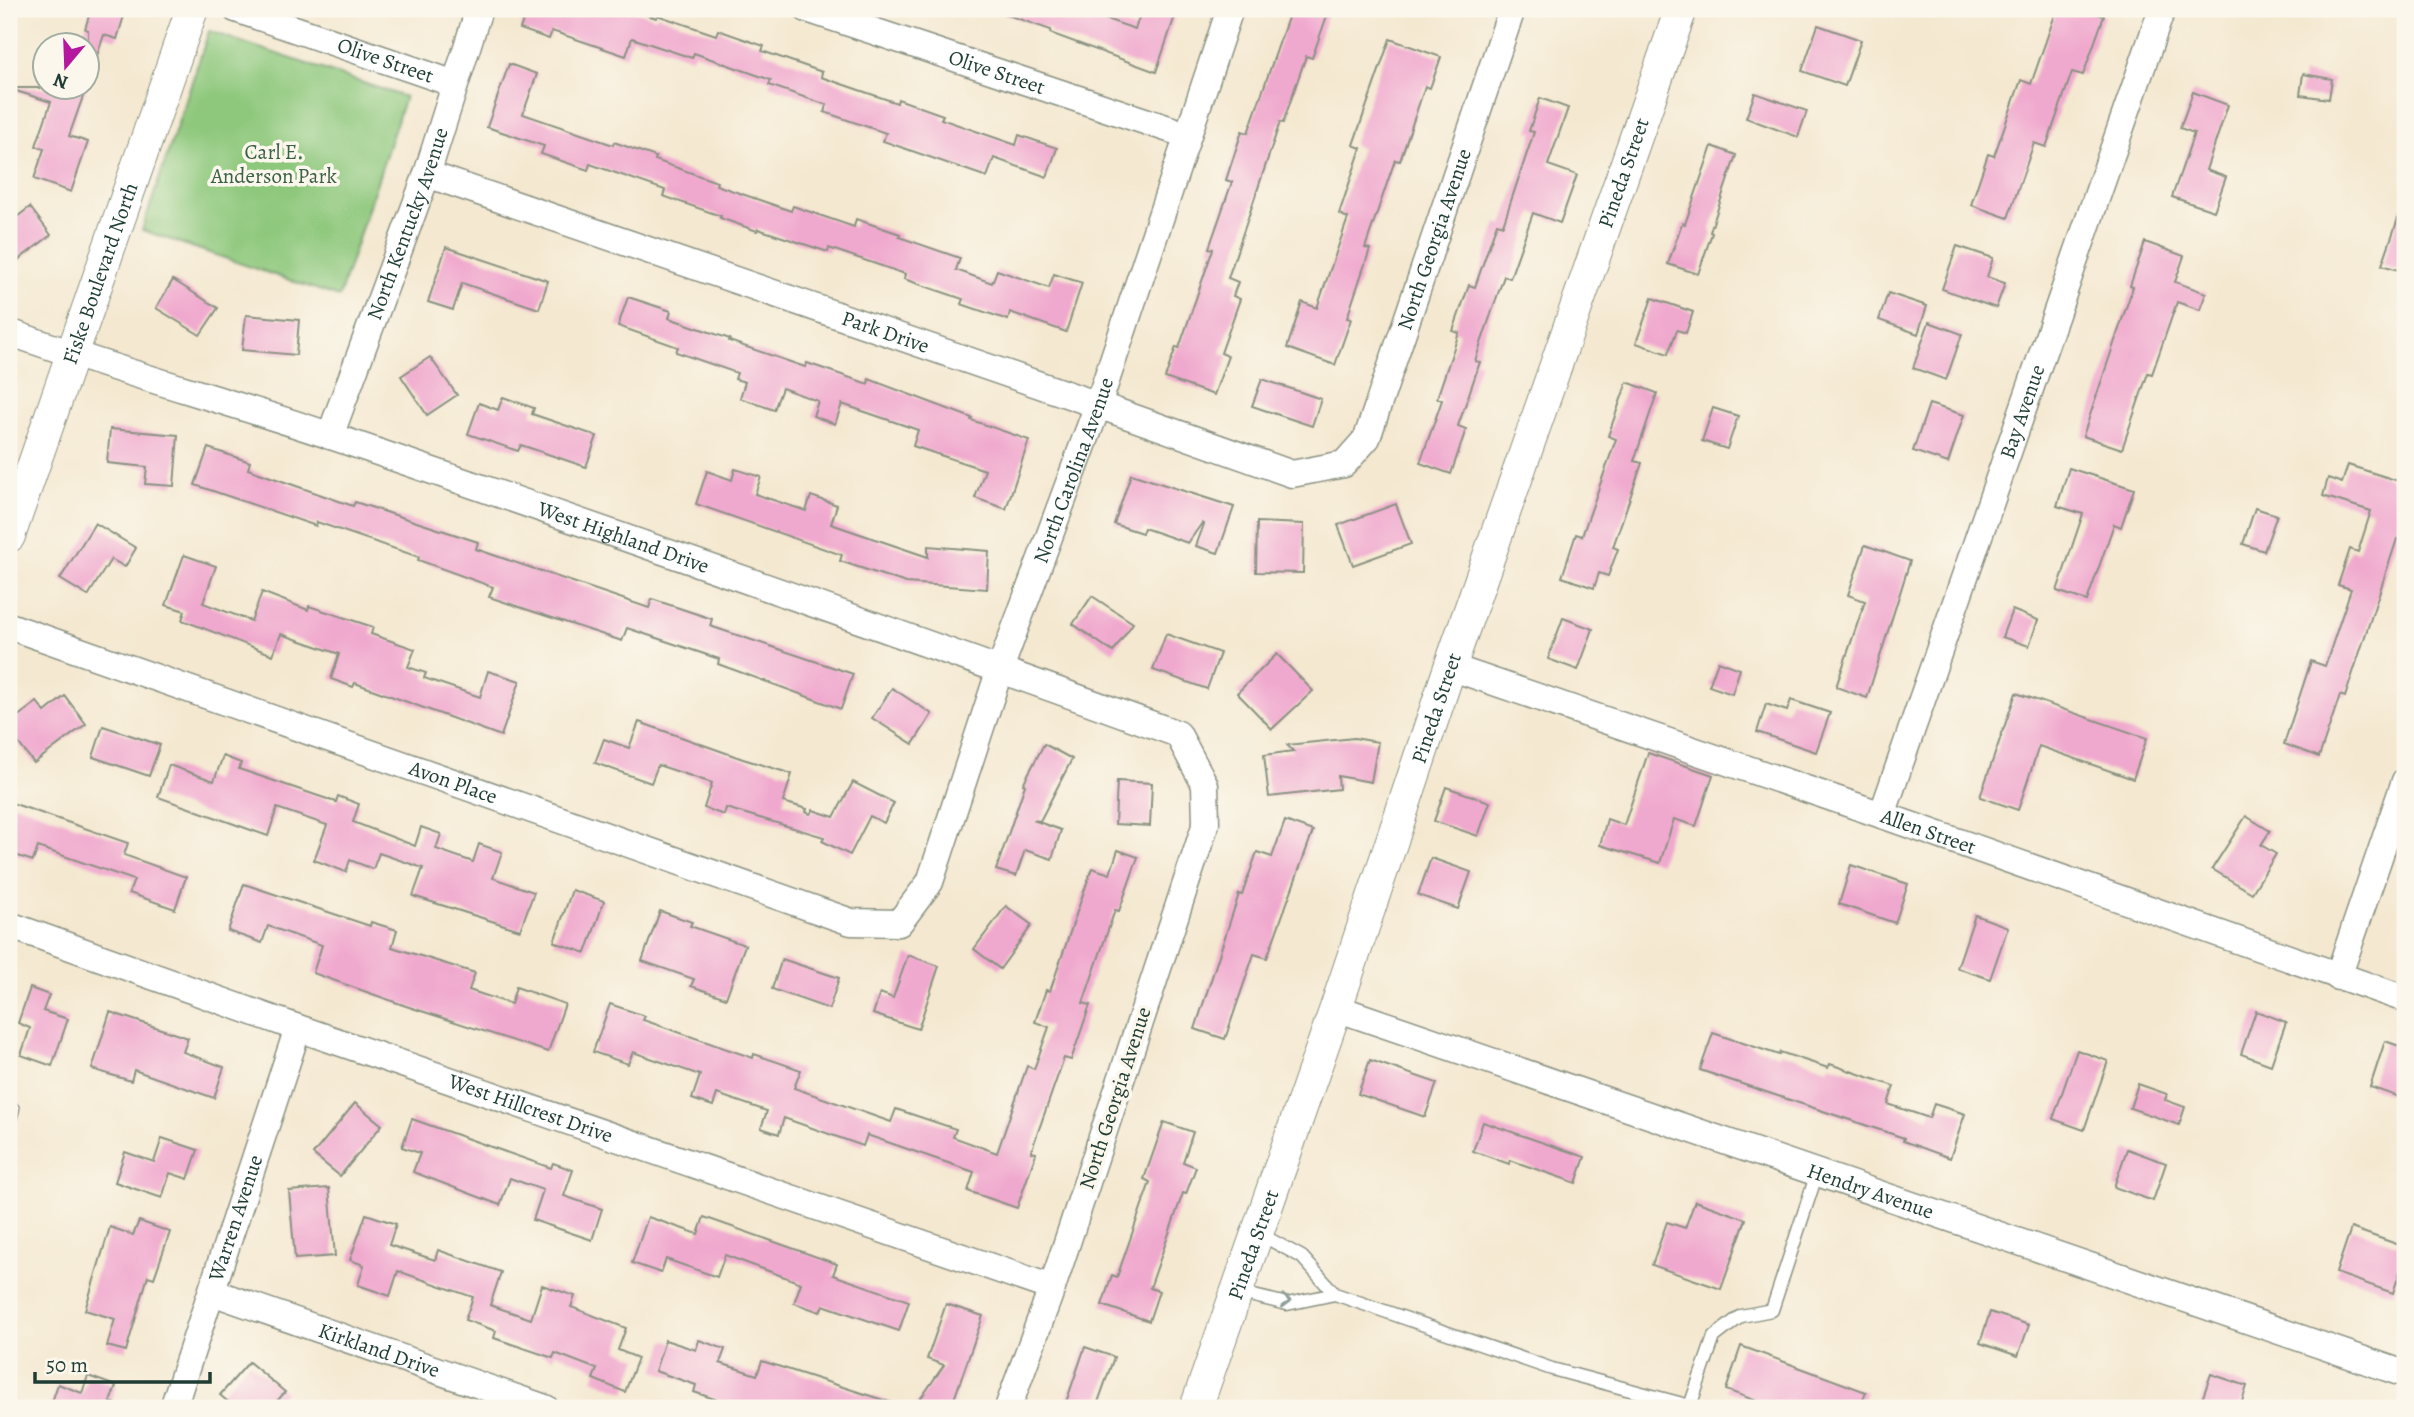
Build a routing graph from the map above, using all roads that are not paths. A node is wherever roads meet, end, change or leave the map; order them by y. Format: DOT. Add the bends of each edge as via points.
graph roads {
  1 [pos="191,9"];
  2 [pos="236,9"];
  3 [pos="480,9"];
  4 [pos="807,9"];
  5 [pos="1230,9"];
  6 [pos="1512,9"];
  7 [pos="1681,9"];
  8 [pos="2162,9"];
  9 [pos="455,84"];
  10 [pos="1187,135"];
  11 [pos="427,174"];
  12 [pos="9,332"];
  13 [pos="72,355"];
  14 [pos="1098,405"];
  15 [pos="330,436"];
  16 [pos="1344,464"];
  17 [pos="9,536"];
  18 [pos="9,626"];
  19 [pos="1450,667"];
  20 [pos="1000,669"];
  21 [pos="2405,781"];
  22 [pos="1205,785"];
  23 [pos="1882,815"];
  24 [pos="899,923"];
  25 [pos="9,925"];
  26 [pos="2338,977"];
  27 [pos="2405,999"];
  28 [pos="1336,1008"];
  29 [pos="299,1028"];
  30 [pos="9,1108"];
  31 [pos="9,1123"];
  32 [pos="1817,1172"];
  33 [pos="1258,1233"];
  34 [pos="1052,1288"];
  35 [pos="212,1292"];
  36 [pos="1237,1292"];
  37 [pos="1335,1294"];
  38 [pos="2405,1374"];
  39 [pos="173,1408"];
  40 [pos="545,1408"];
  41 [pos="1008,1408"];
  42 [pos="1196,1408"];
  1 -- 13 [label="street, Fiske Boulevard North"];
  2 -- 9 [label="street, Olive Street"];
  3 -- 9 [label="street, North Kentucky Avenue"];
  4 -- 10 [label="street, Olive Street"];
  5 -- 10 [label="street, North Carolina Avenue"];
  6 -- 16 [label="street, North Georgia Avenue" via="1367,438"];
  7 -- 19 [label="street, Pineda Street"];
  8 -- 23 [label="street, Bay Avenue"];
  9 -- 11 [label="street, North Kentucky Avenue"];
  10 -- 14 [label="street, North Carolina Avenue"];
  11 -- 14 [label="street, Park Drive"];
  11 -- 15 [label="street, North Kentucky Avenue"];
  12 -- 13 [label="street, West Highland Drive"];
  13 -- 15 [label="street, West Highland Drive"];
  13 -- 17 [label="street, Fiske Boulevard North"];
  14 -- 16 [label="street, Park Drive" via="1292,474"];
  14 -- 20 [label="street, North Carolina Avenue"];
  15 -- 20 [label="street, West Highland Drive"];
  18 -- 24 [label="street, Avon Place" via="851,922"];
  19 -- 23 [label="street, Allen Street"];
  19 -- 28 [label="street, Pineda Street"];
  20 -- 22 [label="street, West Highland Drive" via="1178,734"];
  20 -- 24 [label="street, North Carolina Avenue" via="930,882"];
  21 -- 26 [label="street"];
  22 -- 34 [label="street, North Georgia Avenue" via="1206,823"];
  23 -- 26 [label="street, Allen Street"];
  25 -- 29 [label="street, West Hillcrest Drive"];
  26 -- 27 [label="street, Allen Street"];
  28 -- 32 [label="street, Hendry Avenue"];
  28 -- 33 [label="street, Pineda Street"];
  29 -- 34 [label="street, West Hillcrest Drive"];
  29 -- 35 [label="street, Warren Avenue"];
  30 -- 31 [label="lane" via="13,1109"];
  32 -- 37 [label="lane" via="1772,1310 1741,1316 1714,1338 1690,1406 1552,1369"];
  32 -- 38 [label="street, Hendry Avenue"];
  33 -- 36 [label="street, Pineda Street"];
  33 -- 37 [label="lane" via="1302,1257"];
  34 -- 41 [label="street, North Georgia Avenue"];
  35 -- 39 [label="street, Warren Avenue"];
  35 -- 40 [label="street, Kirkland Drive"];
  36 -- 37 [label="lane, one-way" via="1287,1304"];
  36 -- 42 [label="street, Pineda Street"];
}
